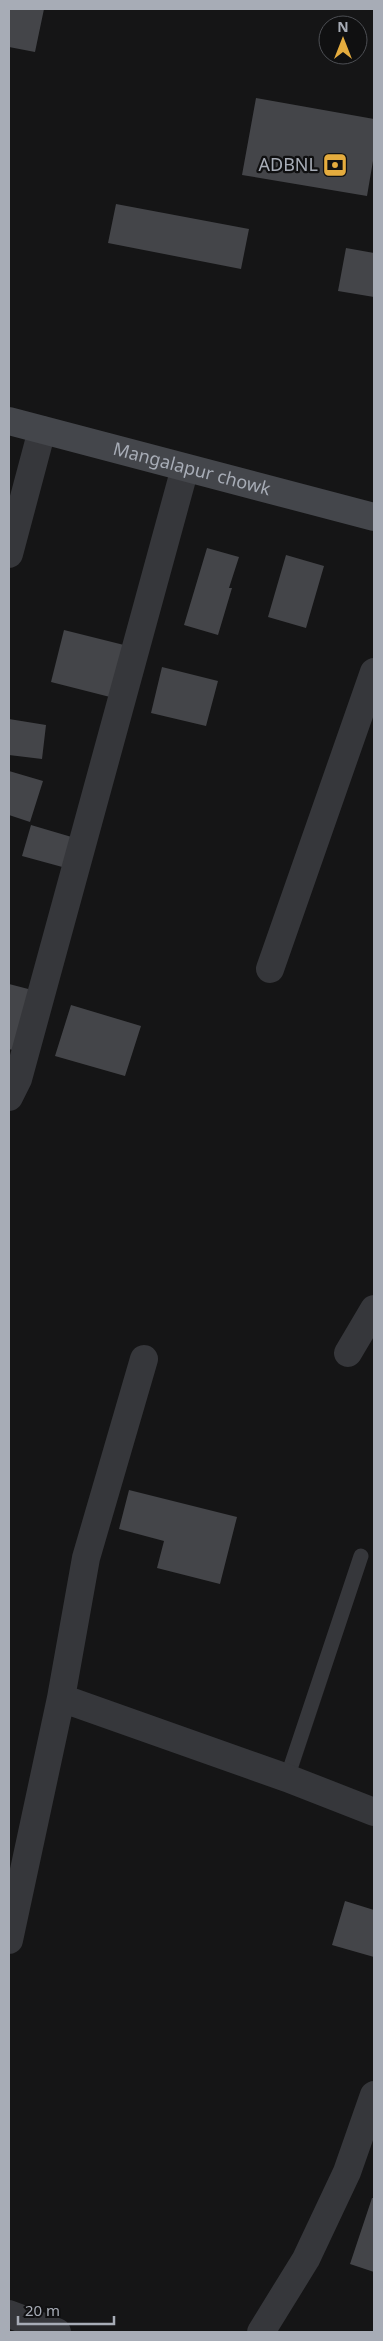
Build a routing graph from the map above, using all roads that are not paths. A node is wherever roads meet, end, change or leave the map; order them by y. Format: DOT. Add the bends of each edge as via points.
graph roads {
  1 [pos="9,422"];
  2 [pos="42,430"];
  3 [pos="185,468"];
  4 [pos="374,517"];
  5 [pos="9,554"];
  6 [pos="374,672"];
  7 [pos="270,969"];
  8 [pos="9,1097"];
  9 [pos="374,1309"];
  10 [pos="348,1353"];
  11 [pos="144,1359"];
  12 [pos="361,1556"];
  13 [pos="61,1698"];
  14 [pos="287,1778"];
  15 [pos="374,1812"];
  16 [pos="9,1940"];
  17 [pos="374,2095"];
  18 [pos="9,2314"];
  19 [pos="57,2332"];
  20 [pos="261,2332"];
  1 -- 2 [label="street, Mangalapur chowk"];
  2 -- 3 [label="street, Mangalapur chowk"];
  2 -- 5 [label="street"];
  3 -- 4 [label="street, Mangalapur chowk"];
  3 -- 8 [label="street" via="18,1079"];
  6 -- 7 [label="street"];
  9 -- 10 [label="street"];
  11 -- 13 [label="street" via="86,1558"];
  12 -- 14 [label="lane"];
  13 -- 14 [label="street"];
  13 -- 16 [label="street"];
  14 -- 15 [label="street"];
  17 -- 20 [label="street" via="347,2172 306,2259"];
  18 -- 19 [label="street"];
}
